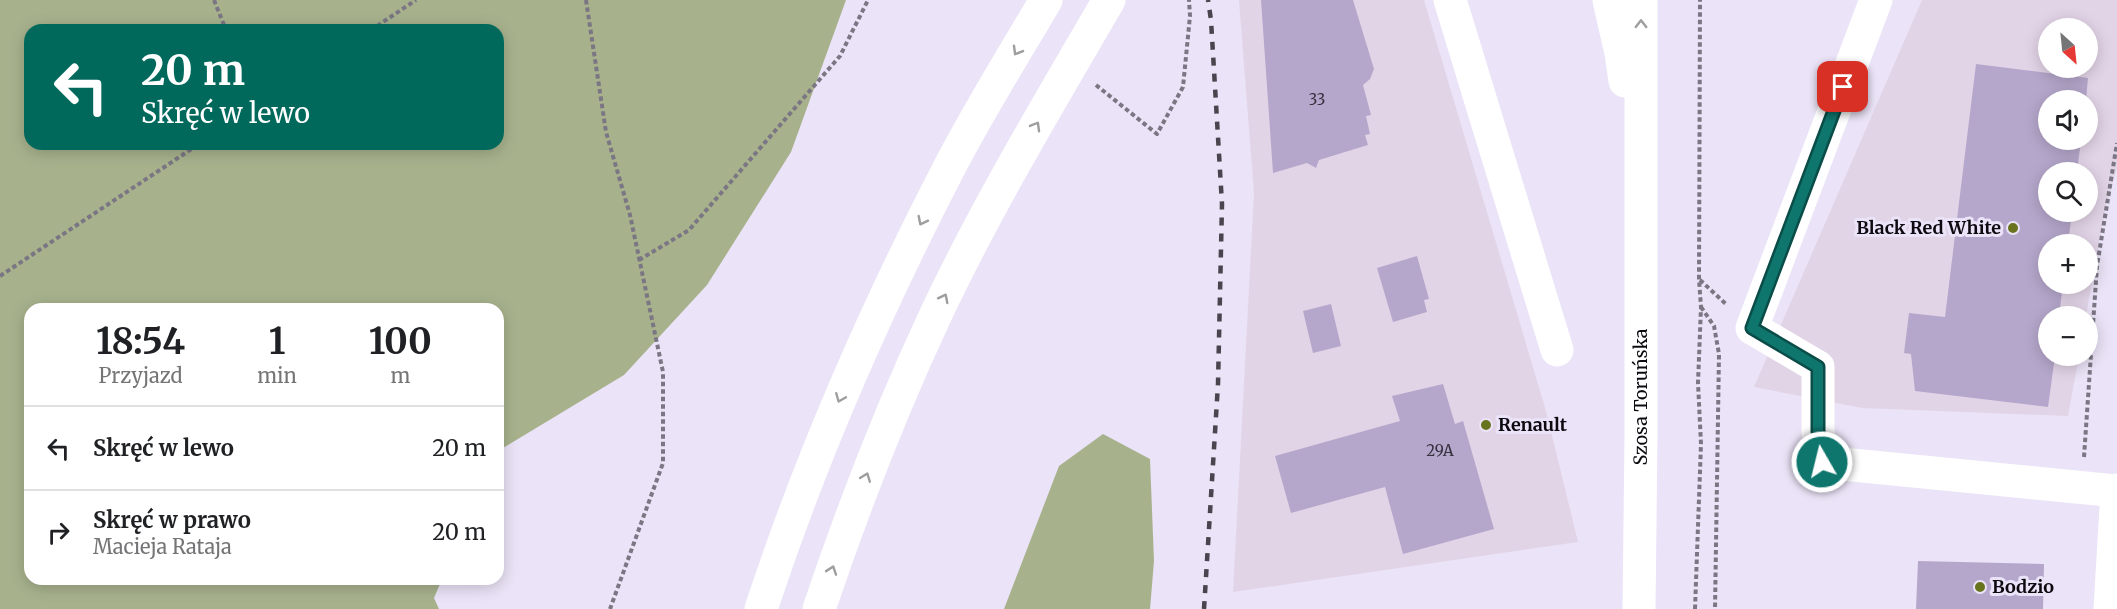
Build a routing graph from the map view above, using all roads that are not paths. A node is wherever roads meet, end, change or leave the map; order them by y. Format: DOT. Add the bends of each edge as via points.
graph roads {
  1 [pos="1046,0"];
  2 [pos="1109,0"];
  3 [pos="1450,0"];
  4 [pos="1609,0"];
  5 [pos="1641,0"];
  6 [pos="1876,0"];
  7 [pos="1640,188"];
  8 [pos="1557,350"];
  9 [pos="2117,491"];
  10 [pos="761,609"];
  11 [pos="819,609"];
  12 [pos="1639,609"];
  13 [pos="2110,609"];
  1 -- 10 [label="main road, one-way" via="949,167 904,258 845,386 784,539"];
  11 -- 2 [label="main road, one-way" via="875,454 937,312 998,192"];
  3 -- 8 [label="main road"];
  4 -- 7 [label="main road, Szosa Toruńska" via="1621,52"];
  7 -- 5 [label="main road, Szosa Toruńska, one-way"];
  6 -- 9 [label="main road" via="1752,328 1818,367 1822,462"];
  7 -- 12 [label="main road, Szosa Toruńska"];
  9 -- 13 [label="main road"];
}
